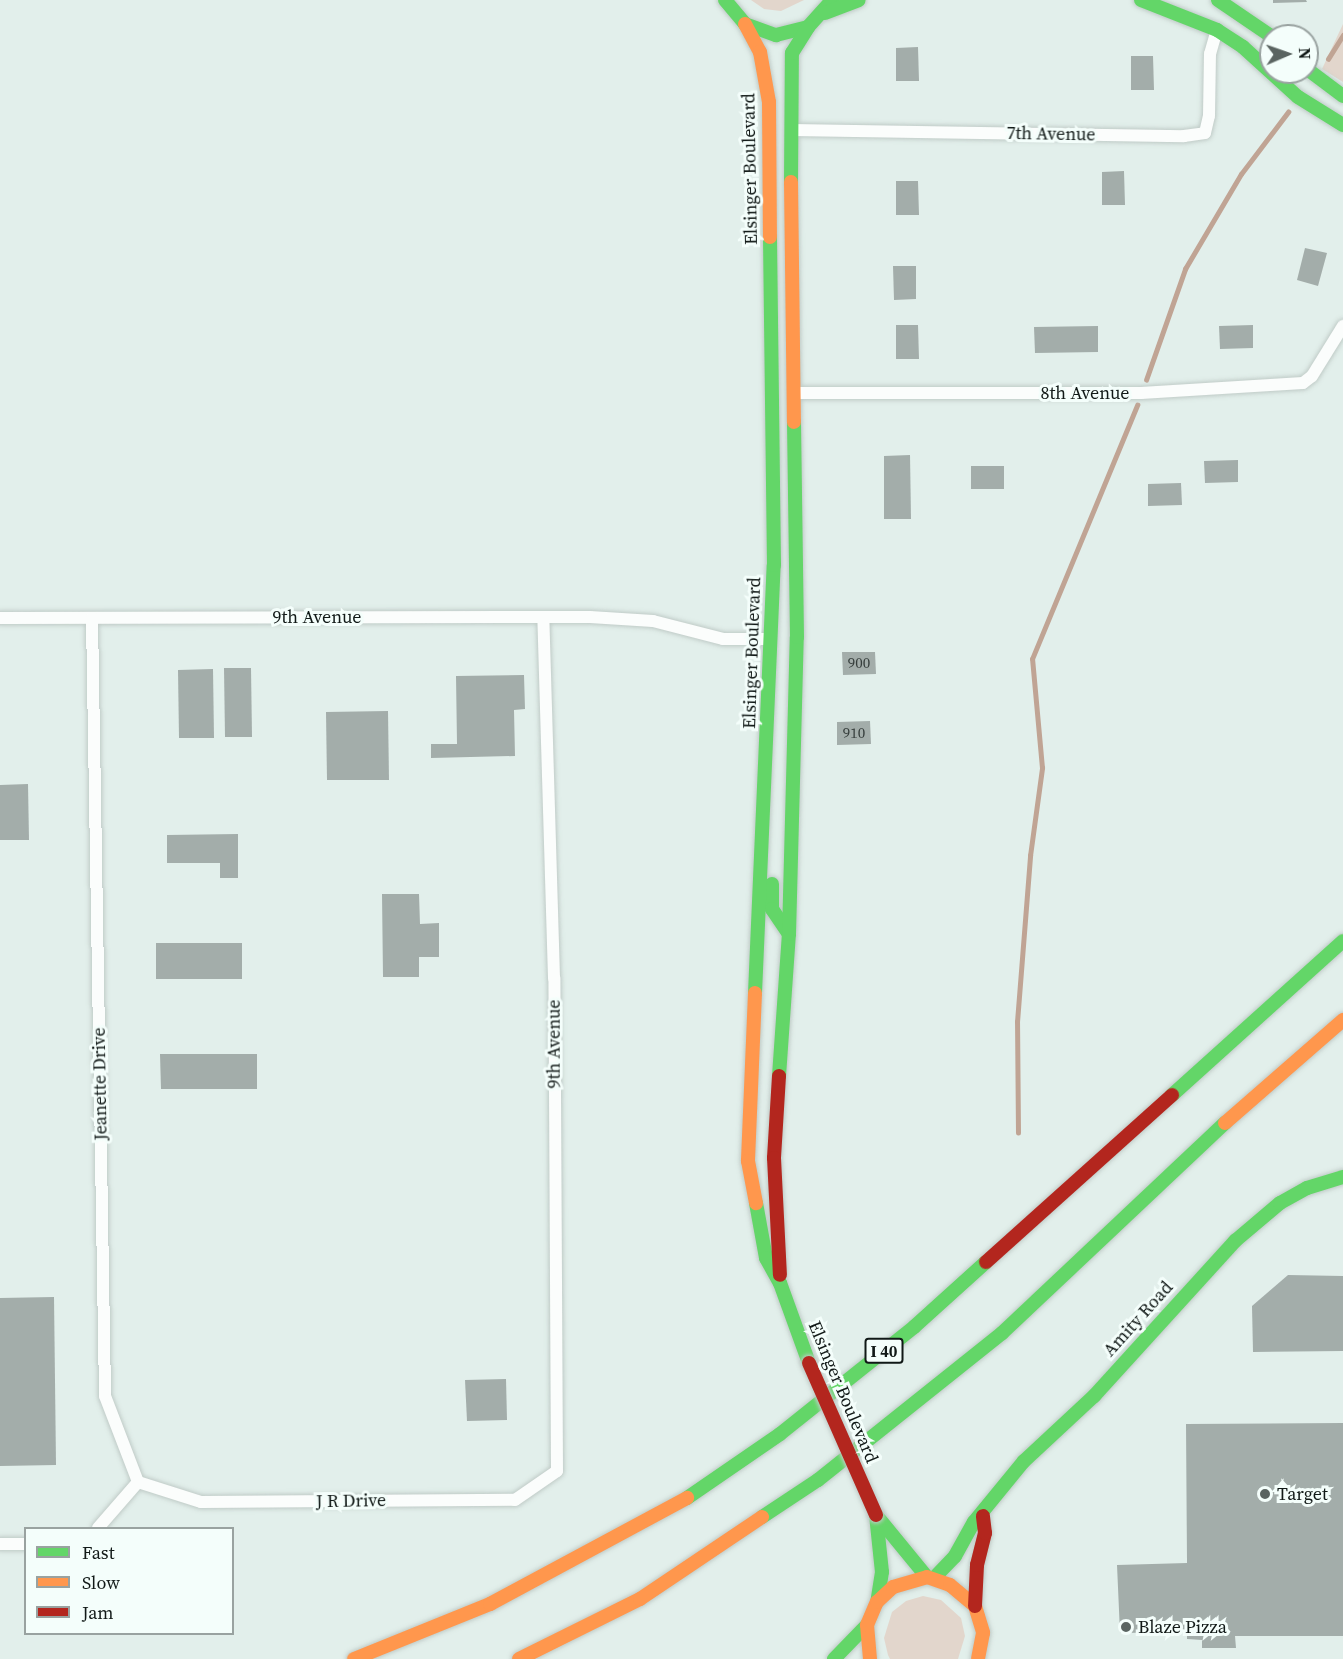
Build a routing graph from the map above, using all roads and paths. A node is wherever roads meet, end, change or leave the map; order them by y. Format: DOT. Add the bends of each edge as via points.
graph roads {
  1 [pos="725,0"];
  2 [pos="832,0"];
  3 [pos="859,0"];
  4 [pos="1141,0"];
  5 [pos="1218,0"];
  6 [pos="825,13"];
  7 [pos="745,24"];
  8 [pos="808,27"];
  9 [pos="1259,28"];
  10 [pos="1217,30"];
  11 [pos="1319,78"];
  12 [pos="1343,96"];
  13 [pos="1343,125"];
  14 [pos="792,130"];
  15 [pos="1343,326"];
  16 [pos="797,393"];
  17 [pos="543,617"];
  18 [pos="0,618"];
  19 [pos="92,618"];
  20 [pos="797,637"];
  21 [pos="770,639"];
  22 [pos="765,794"];
  23 [pos="789,934"];
  24 [pos="1343,941"];
  25 [pos="1343,1020"];
  26 [pos="1343,1177"];
  27 [pos="780,1283"];
  28 [pos="557,1471"];
  29 [pos="138,1482"];
  30 [pos="876,1515"];
  31 [pos="983,1516"];
  32 [pos="99,1527"];
  33 [pos="0,1544"];
  34 [pos="24,1544"];
  35 [pos="931,1577"];
  36 [pos="877,1602"];
  37 [pos="975,1606"];
  38 [pos="867,1625"];
  39 [pos="354,1659"];
  40 [pos="519,1659"];
  41 [pos="834,1659"];
  42 [pos="870,1659"];
  43 [pos="978,1659"];
  1 -- 7 [label="main road, Elsinger Boulevard"];
  2 -- 6 [label="main road"];
  3 -- 6 [label="main road"];
  4 -- 10 [label="main road"];
  5 -- 9 [label="main road"];
  6 -- 8 [label="main road"];
  7 -- 8 [label="main road" via="776,35"];
  7 -- 21 [label="main road, Elsinger Boulevard" via="760,52 769,102 774,565"];
  8 -- 14 [label="main road, Elsinger Boulevard" via="790,61"];
  10 -- 13 [label="main road" via="1243,47 1298,97"];
  10 -- 14 [label="street, 7th Avenue" via="1210,54 1209,116 1204,133 1185,136"];
  11 -- 12 [label="main road"];
  14 -- 16 [label="main road, Elsinger Boulevard"];
  15 -- 16 [label="street, 8th Avenue" via="1312,376 1303,383 1141,393"];
  16 -- 20 [label="main road, Elsinger Boulevard"];
  17 -- 19 [label="street, 9th Avenue"];
  17 -- 21 [label="street, 9th Avenue" via="653,621 723,639"];
  17 -- 28 [label="street, 9th Avenue" via="554,978"];
  18 -- 19 [label="street, 9th Avenue"];
  19 -- 29 [label="street, Jeanette Drive" via="105,1396"];
  20 -- 21 [label="main road"];
  20 -- 23 [label="main road, Elsinger Boulevard"];
  21 -- 22 [label="main road, Elsinger Boulevard"];
  22 -- 23 [label="main road" via="773,825 771,902 774,914"];
  22 -- 27 [label="main road, Elsinger Boulevard" via="748,1161 758,1229 766,1258"];
  23 -- 27 [label="main road, Elsinger Boulevard" via="774,1158"];
  24 -- 39 [label="main road, I 40" via="914,1327 780,1434 681,1502 490,1604"];
  25 -- 40 [label="main road" via="1193,1152 1002,1333 818,1480 640,1599"];
  26 -- 31 [label="main road, Amity Road" via="1307,1188 1253,1224 1094,1396 1024,1461"];
  27 -- 30 [label="main road, Elsinger Boulevard, bridge" via="809,1363"];
  28 -- 29 [label="street, J R Drive" via="515,1500 201,1502"];
  29 -- 32 [label="street"];
  30 -- 35 [label="main road, Elsinger Boulevard"];
  30 -- 36 [label="main road, Elsinger Boulevard" via="882,1572"];
  31 -- 35 [label="main road, Amity Road" via="974,1522 955,1556"];
  31 -- 37 [label="main road" via="985,1533 977,1565"];
  33 -- 34 [label="street"];
  35 -- 36 [label="main road" via="893,1587"];
  35 -- 37 [label="main road" via="959,1590"];
  36 -- 38 [label="main road, Elsinger Boulevard"];
  37 -- 43 [label="main road" via="983,1633"];
  38 -- 41 [label="main road"];
  38 -- 42 [label="main road"];
}
